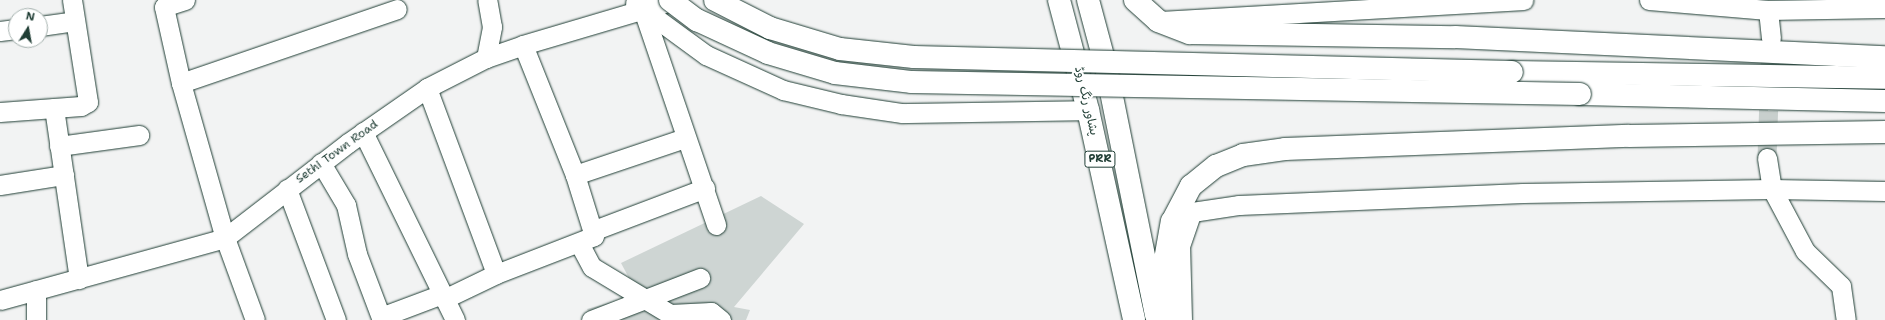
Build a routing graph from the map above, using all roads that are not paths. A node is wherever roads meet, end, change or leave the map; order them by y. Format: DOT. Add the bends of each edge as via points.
graph roads {
  1 [pos="72,0"];
  2 [pos="185,0"];
  3 [pos="487,0"];
  4 [pos="670,0"];
  5 [pos="675,0"];
  6 [pos="715,0"];
  7 [pos="1059,0"];
  8 [pos="1088,0"];
  9 [pos="1134,0"];
  10 [pos="1522,0"];
  11 [pos="1650,0"];
  12 [pos="1713,2"];
  13 [pos="164,3"];
  14 [pos="637,5"];
  15 [pos="1885,8"];
  16 [pos="398,9"];
  17 [pos="1768,10"];
  18 [pos="75,21"];
  19 [pos="1158,21"];
  20 [pos="48,25"];
  21 [pos="1771,38"];
  22 [pos="523,45"];
  23 [pos="1885,57"];
  24 [pos="486,58"];
  25 [pos="1885,78"];
  26 [pos="181,83"];
  27 [pos="427,88"];
  28 [pos="1885,101"];
  29 [pos="54,108"];
  30 [pos="1088,110"];
  31 [pos="0,112"];
  32 [pos="362,132"];
  33 [pos="1885,132"];
  34 [pos="139,135"];
  35 [pos="685,138"];
  36 [pos="59,146"];
  37 [pos="1767,158"];
  38 [pos="321,163"];
  39 [pos="64,175"];
  40 [pos="574,175"];
  41 [pos="0,185"];
  42 [pos="704,188"];
  43 [pos="286,189"];
  44 [pos="1772,189"];
  45 [pos="1885,191"];
  46 [pos="716,225"];
  47 [pos="586,237"];
  48 [pos="225,238"];
  49 [pos="496,274"];
  50 [pos="700,278"];
  51 [pos="79,279"];
  52 [pos="36,290"];
  53 [pos="443,296"];
  54 [pos="647,298"];
  55 [pos="0,300"];
  56 [pos="382,319"];
  57 [pos="36,320"];
  58 [pos="255,320"];
  59 [pos="336,320"];
  60 [pos="455,320"];
  61 [pos="591,320"];
  62 [pos="721,320"];
  63 [pos="1134,320"];
  64 [pos="1157,320"];
  65 [pos="1168,320"];
  66 [pos="1182,320"];
  67 [pos="1846,320"];
  1 -- 18 [label="street"];
  2 -- 13 [label="street"];
  3 -- 24 [label="street" via="492,28"];
  4 -- 28 [label="highway, bridge" via="697,20 768,53 835,73 912,82"];
  5 -- 14 [label="street, Sethi Town Road"];
  6 -- 25 [label="highway, bridge" via="770,28 840,49 914,57 1512,72"];
  7 -- 30 [label="highway, پشاور رنگ روڈ / PRR"];
  8 -- 64 [label="highway, PRR" via="1106,66"];
  9 -- 19 [label="highway"];
  10 -- 19 [label="street"];
  11 -- 12 [label="street"];
  12 -- 17 [label="street"];
  13 -- 26 [label="street"];
  14 -- 22 [label="street, Sethi Town Road"];
  14 -- 30 [label="street" via="706,55 741,73 783,90 834,102 902,113"];
  14 -- 35 [label="street"];
  15 -- 17 [label="street"];
  16 -- 26 [label="street"];
  17 -- 21 [label="street"];
  18 -- 20 [label="street"];
  18 -- 29 [label="street" via="88,102 81,106"];
  19 -- 23 [label="highway" via="1190,33 1455,37"];
  22 -- 24 [label="street, Sethi Town Road"];
  22 -- 40 [label="street"];
  24 -- 27 [label="street, Sethi Town Road"];
  26 -- 48 [label="street"];
  27 -- 32 [label="street, Sethi Town Road"];
  27 -- 49 [label="street"];
  29 -- 31 [label="street"];
  29 -- 36 [label="street"];
  30 -- 63 [label="highway, پشاور رنگ روڈ / PRR"];
  32 -- 38 [label="street, Sethi Town Road"];
  32 -- 53 [label="street"];
  33 -- 65 [label="highway" via="1629,136 1285,148 1243,155 1216,166 1191,186 1172,222 1165,260"];
  34 -- 36 [label="street"];
  35 -- 40 [label="street"];
  35 -- 42 [label="street"];
  36 -- 39 [label="street"];
  37 -- 44 [label="street"];
  38 -- 43 [label="street, Sethi Town Road"];
  38 -- 56 [label="street" via="346,205 358,254"];
  39 -- 41 [label="street"];
  39 -- 51 [label="street"];
  40 -- 47 [label="street"];
  42 -- 46 [label="street"];
  42 -- 47 [label="street"];
  43 -- 48 [label="street, Sethi Town Road"];
  43 -- 59 [label="street"];
  44 -- 45 [label="street"];
  44 -- 66 [label="street" via="1515,193 1239,205 1192,212 1180,246"];
  44 -- 67 [label="street" via="1805,251 1841,286"];
  47 -- 49 [label="street"];
  47 -- 54 [label="street" via="592,267"];
  48 -- 51 [label="street, Sethi Town Road"];
  48 -- 58 [label="street"];
  49 -- 53 [label="street"];
  50 -- 54 [label="street"];
  51 -- 52 [label="street, Sethi Town Road"];
  52 -- 55 [label="street, Sethi Town Road"];
  52 -- 57 [label="street"];
  53 -- 56 [label="street"];
  53 -- 60 [label="street"];
  54 -- 61 [label="street"];
  54 -- 62 [label="street" via="670,314 711,312"];
}
